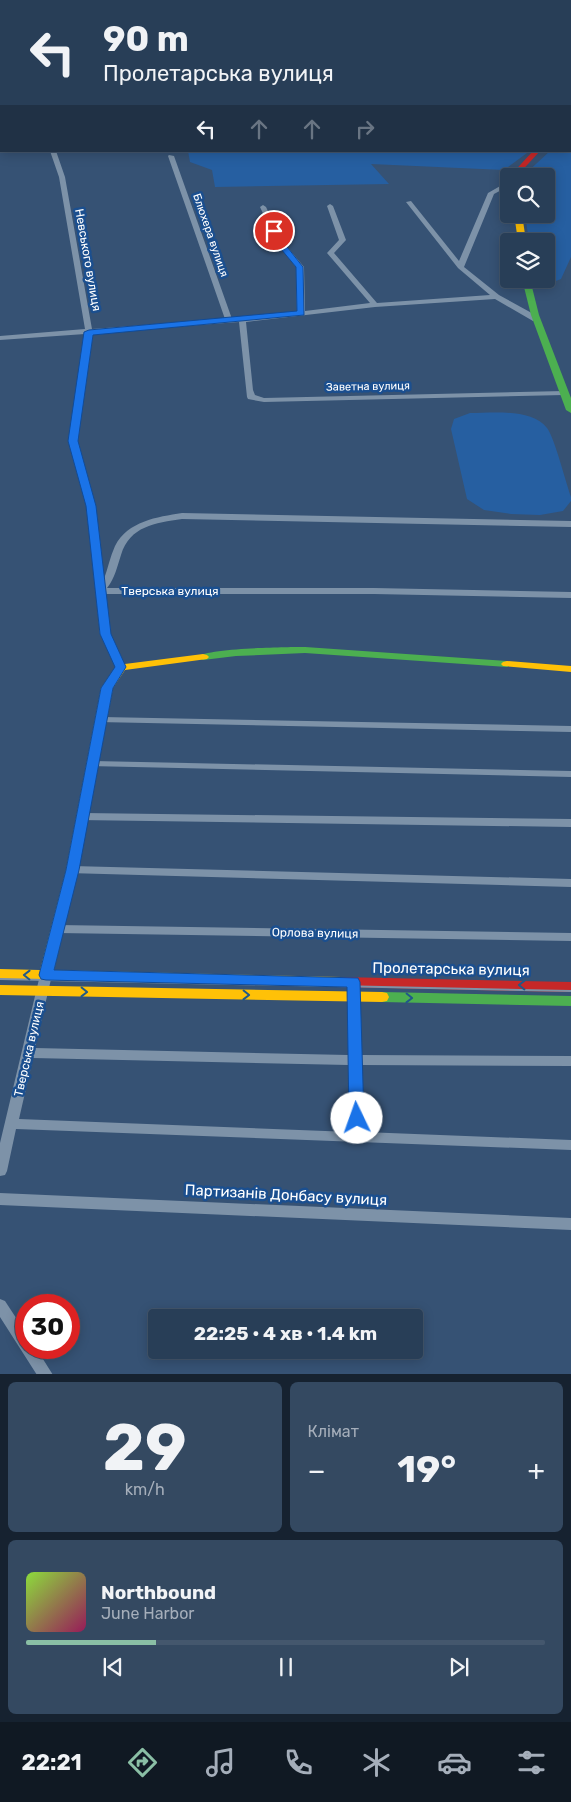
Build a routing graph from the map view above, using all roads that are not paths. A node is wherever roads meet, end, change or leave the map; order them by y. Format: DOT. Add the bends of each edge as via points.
graph roads {
  1 [pos="53,152"];
  2 [pos="536,152"];
  3 [pos="171,156"];
  4 [pos="521,168"];
  5 [pos="500,188"];
  6 [pos="409,202"];
  7 [pos="330,206"];
  8 [pos="262,207"];
  9 [pos="460,267"];
  10 [pos="527,288"];
  11 [pos="496,297"];
  12 [pos="375,305"];
  13 [pos="301,313"];
  14 [pos="536,319"];
  15 [pos="242,320"];
  16 [pos="229,321"];
  17 [pos="89,332"];
  18 [pos="0,338"];
  19 [pos="564,393"];
  20 [pos="571,410"];
  21 [pos="571,524"];
  22 [pos="100,592"];
  23 [pos="571,595"];
  24 [pos="120,667"];
  25 [pos="571,669"];
  26 [pos="102,720"];
  27 [pos="571,729"];
  28 [pos="93,764"];
  29 [pos="571,774"];
  30 [pos="83,817"];
  31 [pos="571,823"];
  32 [pos="72,870"];
  33 [pos="571,883"];
  34 [pos="58,929"];
  35 [pos="571,937"];
  36 [pos="0,974"];
  37 [pos="46,975"];
  38 [pos="354,982"];
  39 [pos="571,986"];
  40 [pos="0,990"];
  41 [pos="43,991"];
  42 [pos="354,997"];
  43 [pos="571,1001"];
  44 [pos="30,1053"];
  45 [pos="354,1060"];
  46 [pos="571,1061"];
  47 [pos="11,1124"];
  48 [pos="358,1137"];
  49 [pos="571,1145"];
  50 [pos="0,1171"];
  51 [pos="0,1199"];
  52 [pos="571,1224"];
  53 [pos="0,1305"];
  54 [pos="15,1328"];
  55 [pos="36,1359"];
  56 [pos="46,1374"];
  1 -- 17 [label="street, Невського вулиця" via="62,176"];
  2 -- 4 [label="main road"];
  3 -- 16 [label="street, Блюхера вулиця"];
  5 -- 9 [label="street" via="490,193"];
  6 -- 9 [label="street"];
  7 -- 12 [label="street" via="343,240 330,253"];
  8 -- 13 [label="street" via="280,243 300,267"];
  9 -- 11 [label="street"];
  10 -- 14 [label="main road"];
  11 -- 12 [label="street"];
  11 -- 14 [label="street"];
  12 -- 13 [label="street"];
  13 -- 15 [label="street"];
  14 -- 19 [label="main road"];
  15 -- 16 [label="street"];
  15 -- 19 [label="street, Заветна вулиця" via="249,390 251,397 264,400"];
  16 -- 17 [label="street"];
  17 -- 18 [label="street"];
  17 -- 22 [label="street, Невського вулиця" via="73,441 91,506"];
  19 -- 20 [label="main road"];
  21 -- 22 [label="street, Тверська вулиця" via="182,516 148,524 122,541 109,582"];
  22 -- 23 [label="street, Тверська вулиця" via="374,591"];
  22 -- 24 [label="street, Невського вулиця" via="105,634"];
  24 -- 25 [label="main road" via="236,653 304,650"];
  24 -- 26 [label="main road, Тверська вулиця" via="107,688"];
  26 -- 27 [label="street"];
  26 -- 28 [label="main road, Тверська вулиця"];
  28 -- 29 [label="street"];
  28 -- 30 [label="main road, Тверська вулиця"];
  30 -- 31 [label="street"];
  30 -- 32 [label="main road, Тверська вулиця"];
  32 -- 33 [label="street"];
  32 -- 34 [label="main road, Тверська вулиця"];
  34 -- 35 [label="street, Орлова вулиця"];
  34 -- 37 [label="main road, Тверська вулиця"];
  37 -- 36 [label="main road, Пролетарська вулиця, one-way"];
  37 -- 38 [label="main road, Пролетарська вулиця"];
  37 -- 41 [label="street, Тверська вулиця"];
  39 -- 38 [label="main road, Пролетарська вулиця, one-way"];
  38 -- 42 [label="street"];
  40 -- 41 [label="main road"];
  41 -- 42 [label="main road, one-way"];
  41 -- 44 [label="street, Тверська вулиця"];
  42 -- 43 [label="main road, one-way"];
  42 -- 45 [label="street"];
  44 -- 45 [label="street"];
  44 -- 47 [label="street, Тверська вулиця"];
  45 -- 46 [label="street"];
  45 -- 48 [label="street"];
  47 -- 48 [label="street"];
  47 -- 50 [label="street, Тверська вулиця"];
  48 -- 49 [label="street"];
  51 -- 52 [label="street, Партизанів Донбасу вулиця"];
  53 -- 54 [label="street"];
  55 -- 56 [label="street"];
}
